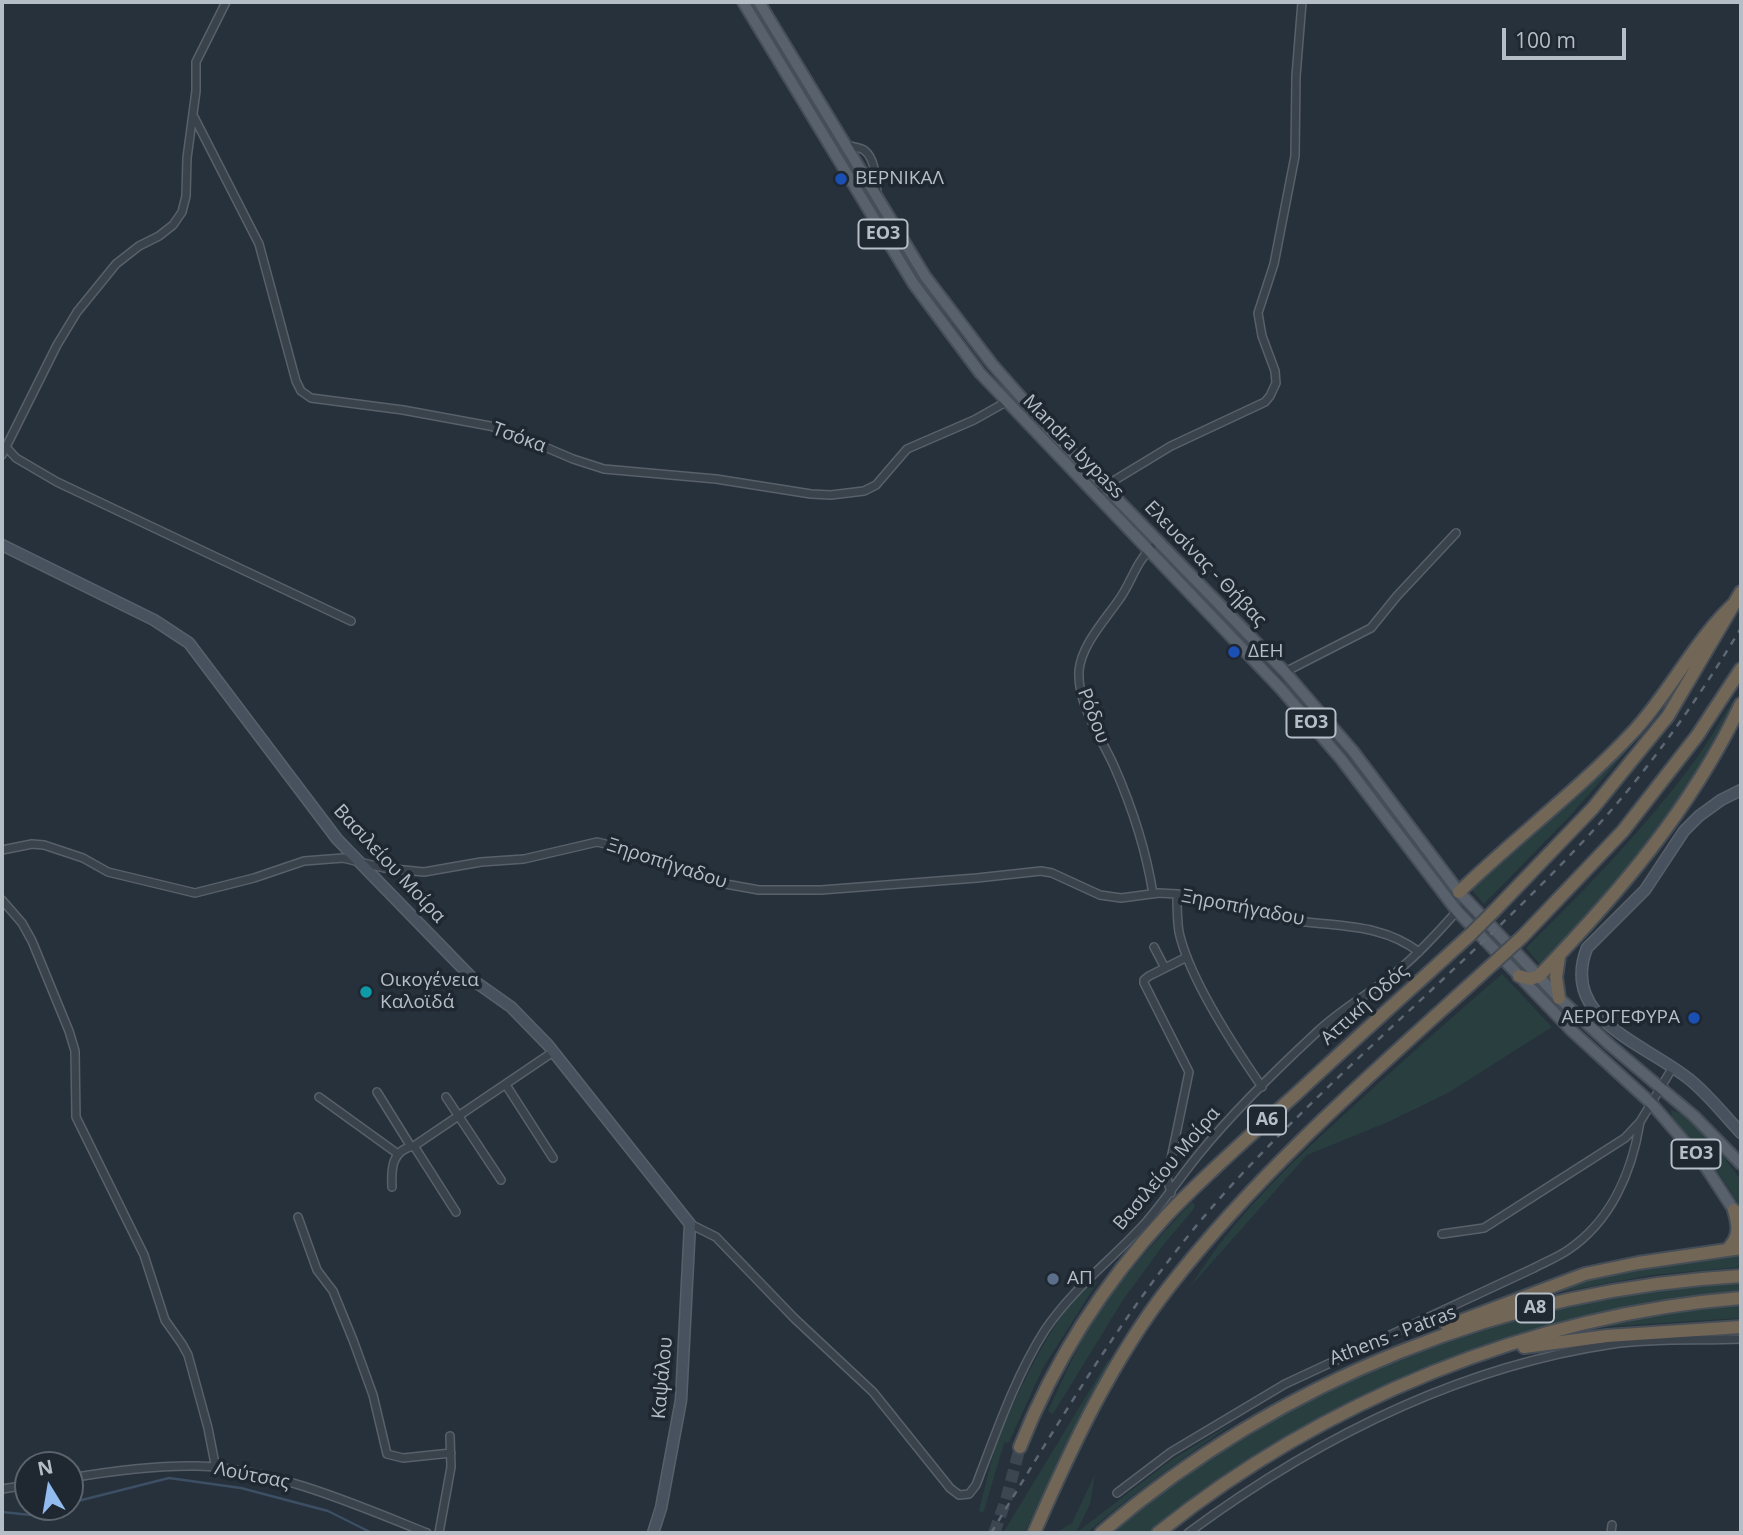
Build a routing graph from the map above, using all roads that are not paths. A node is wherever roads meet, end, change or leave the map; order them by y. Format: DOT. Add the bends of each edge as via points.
graph roads {
  1 [pos="226,2"];
  2 [pos="743,2"];
  3 [pos="759,2"];
  4 [pos="1302,2"];
  5 [pos="193,115"];
  6 [pos="1006,402"];
  7 [pos="6,447"];
  8 [pos="2,455"];
  9 [pos="1105,486"];
  10 [pos="1094,495"];
  11 [pos="1456,533"];
  12 [pos="1159,541"];
  13 [pos="2,545"];
  14 [pos="1148,550"];
  15 [pos="1739,596"];
  16 [pos="351,621"];
  17 [pos="1741,669"];
  18 [pos="1285,672"];
  19 [pos="1741,704"];
  20 [pos="1741,790"];
  21 [pos="2,850"];
  22 [pos="358,862"];
  23 [pos="1459,892"];
  24 [pos="1153,894"];
  25 [pos="1177,894"];
  26 [pos="2,900"];
  27 [pos="1457,911"];
  28 [pos="1154,947"];
  29 [pos="1419,952"];
  30 [pos="1560,955"];
  31 [pos="1187,957"];
  32 [pos="1165,968"];
  33 [pos="1519,976"];
  34 [pos="1539,976"];
  35 [pos="1559,998"];
  36 [pos="553,1052"];
  37 [pos="1674,1067"];
  38 [pos="506,1085"];
  39 [pos="1262,1087"];
  40 [pos="1661,1087"];
  41 [pos="377,1092"];
  42 [pos="320,1097"];
  43 [pos="446,1097"];
  44 [pos="1651,1103"];
  45 [pos="458,1116"];
  46 [pos="1640,1122"];
  47 [pos="1741,1133"];
  48 [pos="412,1145"];
  49 [pos="398,1154"];
  50 [pos="553,1158"];
  51 [pos="1741,1164"];
  52 [pos="501,1180"];
  53 [pos="392,1187"];
  54 [pos="1171,1192"];
  55 [pos="456,1212"];
  56 [pos="1738,1215"];
  57 [pos="298,1217"];
  58 [pos="690,1223"];
  59 [pos="1442,1234"];
  60 [pos="1741,1248"];
  61 [pos="1727,1250"];
  62 [pos="1741,1276"];
  63 [pos="1741,1298"];
  64 [pos="1741,1327"];
  65 [pos="1741,1339"];
  66 [pos="1482,1354"];
  67 [pos="1339,1377"];
  68 [pos="450,1436"];
  69 [pos="1020,1447"];
  70 [pos="451,1454"];
  71 [pos="216,1469"];
  72 [pos="84,1476"];
  73 [pos="1117,1493"];
  74 [pos="427,1533"];
  75 [pos="439,1533"];
  76 [pos="653,1533"];
  77 [pos="1034,1533"];
  78 [pos="1101,1533"];
  79 [pos="1158,1533"];
  80 [pos="1188,1533"];
  1 -- 5 [label="street" via="196,62"];
  2 -- 6 [label="main road, Mandra bypass / ΕΟ3" via="913,283"];
  3 -- 9 [label="main road, Ελευσίνας - Θήβας / ΕΟ3" via="925,276 970,339"];
  4 -- 9 [label="street" via="1295,156 1274,264 1258,313 1276,383 1265,402 1171,446"];
  5 -- 6 [label="street, Τσόκα" via="259,244 296,381 305,396 490,426 604,469 831,495 876,485 907,449"];
  5 -- 7 [label="street" via="182,212 173,225 116,264 77,312"];
  6 -- 10 [label="main road, Mandra bypass / ΕΟ3"];
  7 -- 8 [label="street"];
  7 -- 16 [label="street" via="57,482"];
  9 -- 10 [label="street"];
  9 -- 12 [label="main road, Ελευσίνας - Θήβας / ΕΟ3"];
  10 -- 14 [label="main road, Mandra bypass / ΕΟ3"];
  11 -- 18 [label="street" via="1371,628"];
  12 -- 14 [label="street, Ρόδου"];
  12 -- 18 [label="main road, Ελευσίνας - Θήβας / ΕΟ3"];
  13 -- 22 [label="street, Βασιλείου Μοίρα" via="154,620 190,643"];
  14 -- 24 [label="street, Ρόδου" via="1084,653 1079,671 1084,701 1143,841"];
  14 -- 27 [label="main road, Mandra bypass / ΕΟ3" via="1320,733"];
  15 -- 23 [label="highway" via="1634,731"];
  15 -- 69 [label="highway, Αττική Οδός / Α6, bridge" via="1668,716 1593,808 1471,934 1236,1148 1158,1226 1082,1324"];
  17 -- 77 [label="highway, Α6, bridge" via="1697,736 1623,831 1522,937 1311,1132 1214,1232 1167,1289 1093,1407"];
  18 -- 23 [label="main road, Ελευσίνας - Θήβας / ΕΟ3" via="1353,751"];
  19 -- 30 [label="highway" via="1676,816"];
  20 -- 37 [label="street" via="1721,800 1684,831 1645,890 1592,942 1582,960 1582,988 1596,1013"];
  21 -- 22 [label="street, Ξηροπήγαδου" via="44,845 108,872 194,893 304,861 343,858"];
  22 -- 24 [label="street, Ξηροπήγαδου" via="424,872 536,857 597,842 720,883 759,890 821,890 1041,871 1100,895"];
  22 -- 36 [label="street, Βασιλείου Μοίρα" via="477,983 498,996"];
  23 -- 27 [label="main road"];
  23 -- 34 [label="main road, Ελευσίνας - Θήβας / ΕΟ3"];
  24 -- 25 [label="street, Ξηροπήγαδου"];
  25 -- 29 [label="street, Ξηροπήγαδου" via="1299,921 1348,925 1394,938"];
  25 -- 31 [label="street"];
  26 -- 71 [label="street" via="32,941 69,1031 75,1051 76,1118 144,1255 164,1320 188,1355"];
  27 -- 29 [label="street, Βασιλείου Μοίρα"];
  27 -- 33 [label="main road, ΕΟ3"];
  28 -- 32 [label="street"];
  29 -- 39 [label="street, Βασιλείου Μοίρα" via="1323,1026"];
  30 -- 34 [label="highway"];
  30 -- 35 [label="highway" via="1556,966"];
  31 -- 32 [label="street"];
  31 -- 39 [label="street"];
  32 -- 54 [label="street" via="1144,984 1190,1076 1171,1152 1167,1178"];
  33 -- 34 [label="highway"];
  33 -- 44 [label="main road, ΕΟ3"];
  34 -- 35 [label="main road, Ελευσίνας - Θήβας / ΕΟ3"];
  35 -- 40 [label="main road, Ελευσίνας - Θήβας / ΕΟ3"];
  36 -- 38 [label="street"];
  36 -- 58 [label="street, Βασιλείου Μοίρα"];
  37 -- 40 [label="street"];
  37 -- 47 [label="street"];
  38 -- 45 [label="street"];
  38 -- 50 [label="street"];
  39 -- 54 [label="street, Βασιλείου Μοίρα" via="1199,1154"];
  40 -- 44 [label="street"];
  40 -- 51 [label="main road, Ελευσίνας - Θήβας / ΕΟ3"];
  41 -- 48 [label="street"];
  42 -- 49 [label="street"];
  43 -- 45 [label="street"];
  44 -- 46 [label="street"];
  44 -- 56 [label="main road, ΕΟ3" via="1703,1163"];
  45 -- 48 [label="street"];
  45 -- 52 [label="street"];
  46 -- 59 [label="street" via="1625,1138 1484,1228"];
  46 -- 73 [label="street" via="1620,1192 1594,1227 1568,1250 1285,1384 1171,1452"];
  48 -- 49 [label="street"];
  48 -- 55 [label="street"];
  49 -- 53 [label="street" via="392,1164"];
  54 -- 58 [label="street, Βασιλείου Μοίρα" via="1046,1330 1009,1402 973,1491 964,1495 950,1488 873,1392 716,1237"];
  56 -- 61 [label="highway" via="1738,1234"];
  57 -- 70 [label="street" via="317,1269 339,1303 353,1340 387,1454 403,1458"];
  58 -- 76 [label="street, Καψάλου" via="681,1400"];
  60 -- 61 [label="highway"];
  61 -- 67 [label="highway" via="1585,1274 1410,1341"];
  62 -- 67 [label="highway, Athens - Patras / Α8" via="1668,1283 1546,1305 1441,1336"];
  63 -- 66 [label="highway, Α8" via="1609,1318"];
  64 -- 66 [label="highway" via="1587,1338"];
  65 -- 80 [label="street" via="1613,1344 1495,1370 1359,1427"];
  66 -- 79 [label="highway, Α8" via="1394,1389 1292,1442"];
  67 -- 78 [label="highway, Athens - Patras / Α8" via="1226,1440"];
  68 -- 70 [label="street"];
  70 -- 75 [label="street"];
  71 -- 72 [label="street, Λούτσας" via="186,1466"];
  71 -- 74 [label="street, Λούτσας" via="309,1488"];
}
